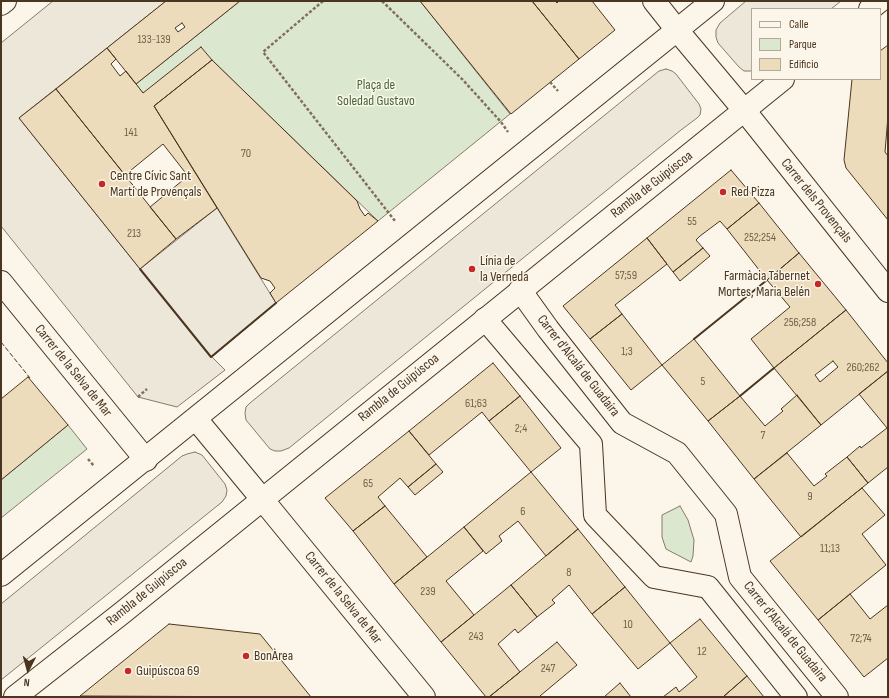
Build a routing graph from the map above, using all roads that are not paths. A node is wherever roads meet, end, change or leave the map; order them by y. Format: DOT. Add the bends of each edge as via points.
graph roads {
  1 [pos="5,1"];
  2 [pos="654,1"];
  3 [pos="713,1"];
  4 [pos="880,1"];
  5 [pos="1,4"];
  6 [pos="871,8"];
  7 [pos="677,30"];
  8 [pos="782,80"];
  9 [pos="744,110"];
  10 [pos="1,282"];
  11 [pos="520,290"];
  12 [pos="888,290"];
  13 [pos="485,319"];
  14 [pos="196,419"];
  15 [pos="146,460"];
  16 [pos="262,499"];
  17 [pos="1,575"];
  18 [pos="15,697"];
  19 [pos="424,697"];
  20 [pos="796,697"];
  21 [pos="837,697"];
  1 -- 5 [label="street"];
  2 -- 7 [label="street, Carrer dels Provençals"];
  3 -- 7 [label="street"];
  4 -- 6 [label="street"];
  7 -- 9 [label="street, Carrer dels Provençals"];
  7 -- 14 [label="street"];
  8 -- 9 [label="street, Rambla de Guipúscoa"];
  9 -- 11 [label="street, Rambla de Guipúscoa"];
  9 -- 12 [label="street, Carrer dels Provençals"];
  10 -- 15 [label="street, Carrer de la Selva de Mar"];
  11 -- 13 [label="street, Rambla de Guipúscoa"];
  11 -- 21 [label="street, Carrer d'Alcalá de Guadaira" via="622,424 677,453 726,514 740,577"];
  13 -- 16 [label="street, Rambla de Guipúscoa"];
  13 -- 20 [label="street" via="591,444 595,516 654,577 708,587"];
  14 -- 15 [label="street"];
  14 -- 16 [label="street, Carrer de la Selva de Mar"];
  15 -- 17 [label="street"];
  16 -- 18 [label="street, Rambla de Guipúscoa"];
  16 -- 19 [label="street, Carrer de la Selva de Mar"];
}
